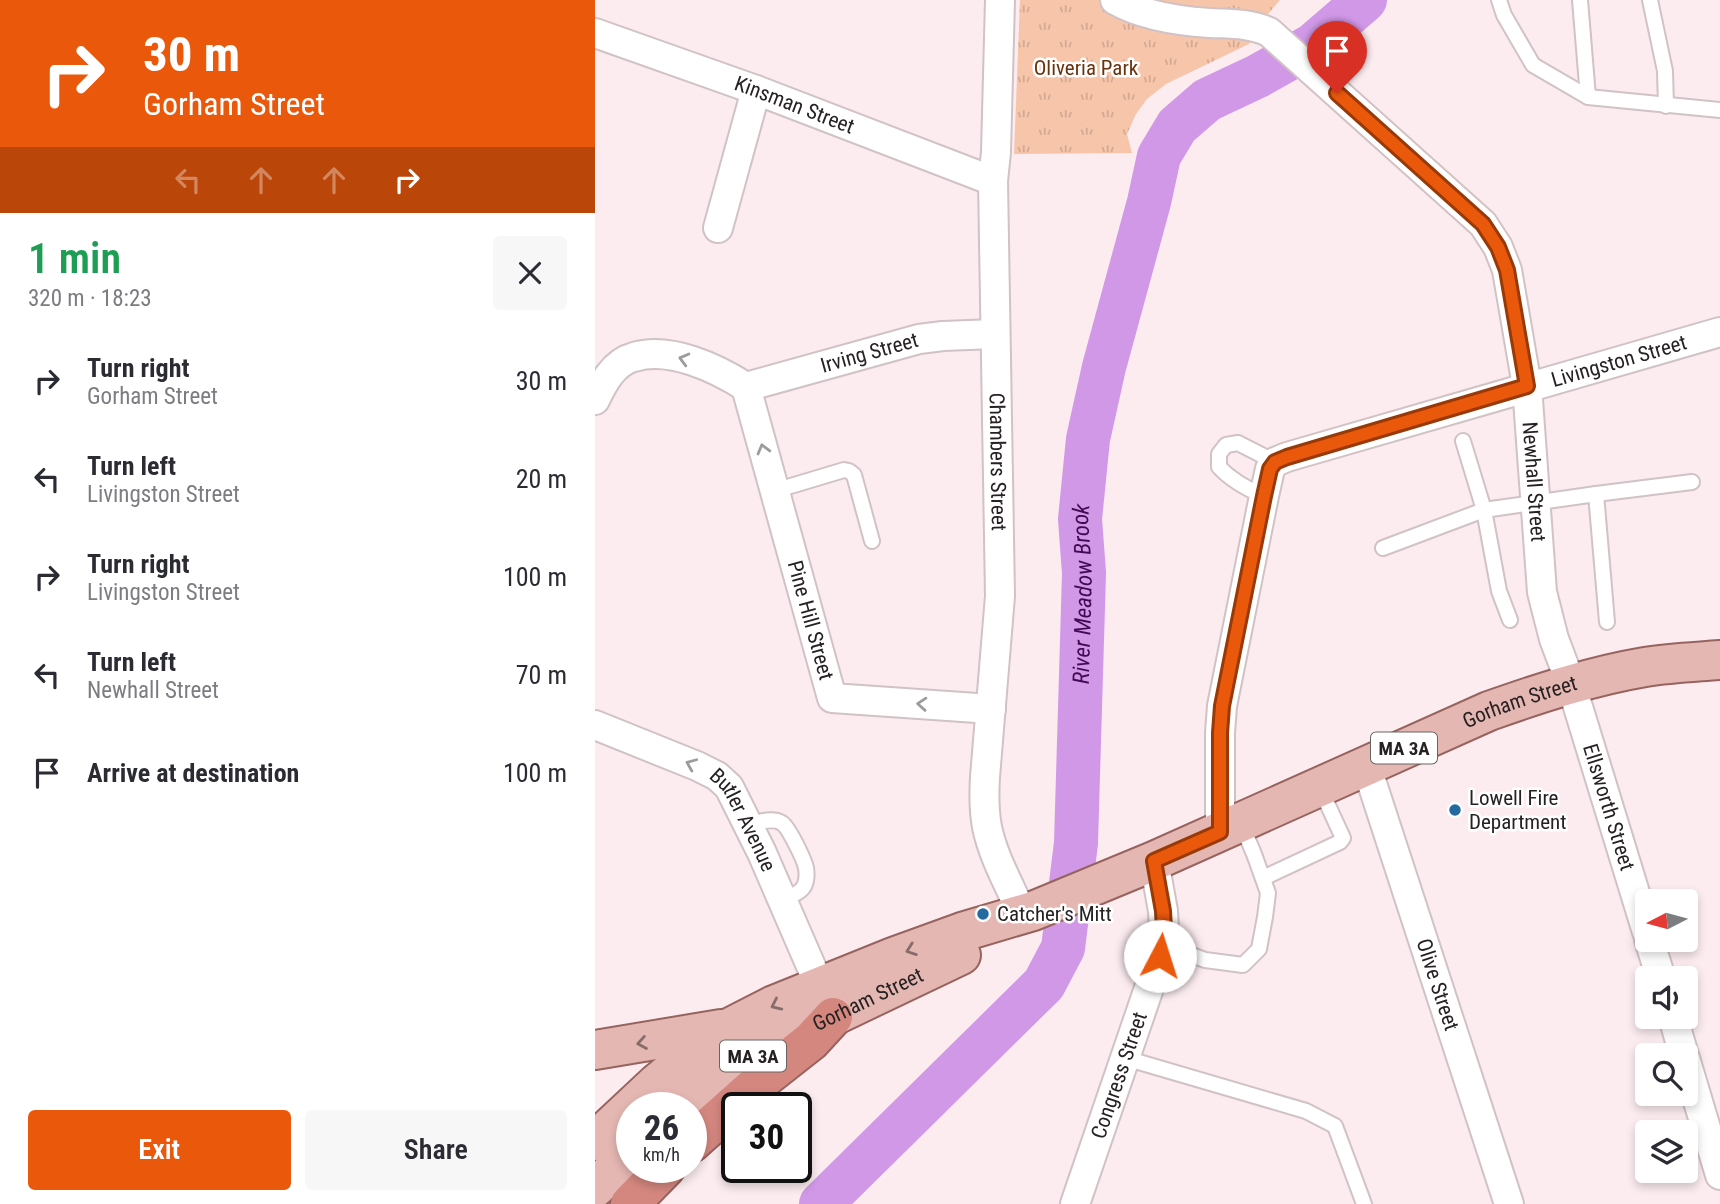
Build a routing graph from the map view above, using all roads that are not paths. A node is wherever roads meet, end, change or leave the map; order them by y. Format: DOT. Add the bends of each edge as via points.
graph roads {
  1 [pos="1000,0"];
  2 [pos="1115,0"];
  3 [pos="1499,0"];
  4 [pos="1580,0"];
  5 [pos="1650,0"];
  6 [pos="595,33"];
  7 [pos="756,90"];
  8 [pos="1588,97"];
  9 [pos="1666,106"];
  10 [pos="1720,110"];
  11 [pos="993,181"];
  12 [pos="718,228"];
  13 [pos="1720,332"];
  14 [pos="995,334"];
  15 [pos="1527,386"];
  16 [pos="746,387"];
  17 [pos="595,400"];
  18 [pos="1463,441"];
  19 [pos="1275,462"];
  20 [pos="1692,482"];
  21 [pos="774,491"];
  22 [pos="1595,494"];
  23 [pos="1264,496"];
  24 [pos="1535,503"];
  25 [pos="1484,510"];
  26 [pos="872,541"];
  27 [pos="1383,548"];
  28 [pos="1510,620"];
  29 [pos="1607,622"];
  30 [pos="1720,660"];
  31 [pos="1571,684"];
  32 [pos="991,709"];
  33 [pos="595,725"];
  34 [pos="1366,765"];
  35 [pos="1319,786"];
  36 [pos="1230,827"];
  37 [pos="1154,861"];
  38 [pos="1262,878"];
  39 [pos="1635,893"];
  40 [pos="1028,914"];
  41 [pos="1162,944"];
  42 [pos="826,1002"];
  43 [pos="733,1026"];
  44 [pos="595,1050"];
  45 [pos="1125,1058"];
  46 [pos="1698,1083"];
  47 [pos="702,1092"];
  48 [pos="1711,1109"];
  49 [pos="707,1129"];
  50 [pos="595,1141"];
  51 [pos="1720,1175"];
  52 [pos="628,1183"];
  53 [pos="609,1191"];
  54 [pos="1075,1204"];
  55 [pos="1364,1204"];
  56 [pos="1509,1204"];
  1 -- 11 [label="street, Chambers Street"];
  2 -- 15 [label="street, Newhall Street" via="1149,14 1233,23 1269,32 1483,224 1507,270"];
  3 -- 8 [label="lane" via="1534,65"];
  4 -- 8 [label="lane"];
  5 -- 9 [label="lane" via="1665,71"];
  6 -- 7 [label="street, Kinsman Street"];
  7 -- 11 [label="street, Kinsman Street"];
  7 -- 12 [label="street"];
  8 -- 9 [label="lane"];
  9 -- 10 [label="lane"];
  11 -- 14 [label="street, Chambers Street"];
  13 -- 15 [label="street, Livingston Street"];
  14 -- 16 [label="street, Irving Street" via="919,339"];
  14 -- 32 [label="street, Chambers Street" via="1000,596"];
  15 -- 19 [label="street, Livingston Street"];
  15 -- 24 [label="street, Newhall Street"];
  16 -- 17 [label="street, one-way" via="707,366 654,354 632,357 617,366"];
  21 -- 16 [label="street, Pine Hill Street, one-way"];
  18 -- 25 [label="lane"];
  19 -- 23 [label="street"];
  19 -- 23 [label="lane" via="1238,443 1226,445 1219,454 1219,467 1229,478"];
  20 -- 22 [label="lane"];
  21 -- 26 [label="lane" via="849,471 854,475"];
  32 -- 21 [label="street, Pine Hill Street, one-way" via="832,698"];
  22 -- 24 [label="lane"];
  22 -- 29 [label="lane"];
  23 -- 36 [label="street" via="1222,706 1220,733"];
  24 -- 25 [label="lane"];
  24 -- 31 [label="street, Newhall Street" via="1542,592"];
  25 -- 27 [label="lane"];
  25 -- 28 [label="lane" via="1499,591"];
  30 -- 31 [label="main road, Gorham Street / MA 3A" via="1648,667"];
  31 -- 34 [label="main road, Gorham Street / MA 3A" via="1489,710"];
  31 -- 39 [label="street, Ellsworth Street"];
  32 -- 40 [label="street, Chambers Street" via="984,804 987,830"];
  42 -- 33 [label="street, Butler Avenue, one-way" via="729,787 697,766"];
  34 -- 35 [label="main road, Gorham Street / MA 3A"];
  34 -- 56 [label="street, Olive Street"];
  35 -- 36 [label="main road, Gorham Street / MA 3A"];
  35 -- 38 [label="lane" via="1343,838"];
  36 -- 37 [label="main road, Gorham Street / MA 3A"];
  36 -- 38 [label="lane"];
  37 -- 40 [label="main road, Gorham Street / MA 3A"];
  37 -- 41 [label="street, Congress Street" via="1163,911"];
  38 -- 41 [label="lane" via="1268,893 1259,949 1243,965 1205,960"];
  40 -- 42 [label="main road, Gorham Street / MA 3A" via="965,953"];
  41 -- 45 [label="street, Congress Street"];
  42 -- 43 [label="main road, Gorham Street / MA 3A, one-way" via="774,1005"];
  42 -- 47 [label="main road, Gorham Street / MA 3A" via="779,1042"];
  42 -- 49 [label="highway" via="810,1041"];
  43 -- 44 [label="main road, one-way"];
  43 -- 50 [label="main road, MA 3A" via="694,1052"];
  45 -- 54 [label="street, Congress Street"];
  45 -- 55 [label="lane" via="1305,1111 1335,1126"];
  46 -- 48 [label="street"];
  48 -- 51 [label="street"];
  52 -- 53 [label="highway"];
}
